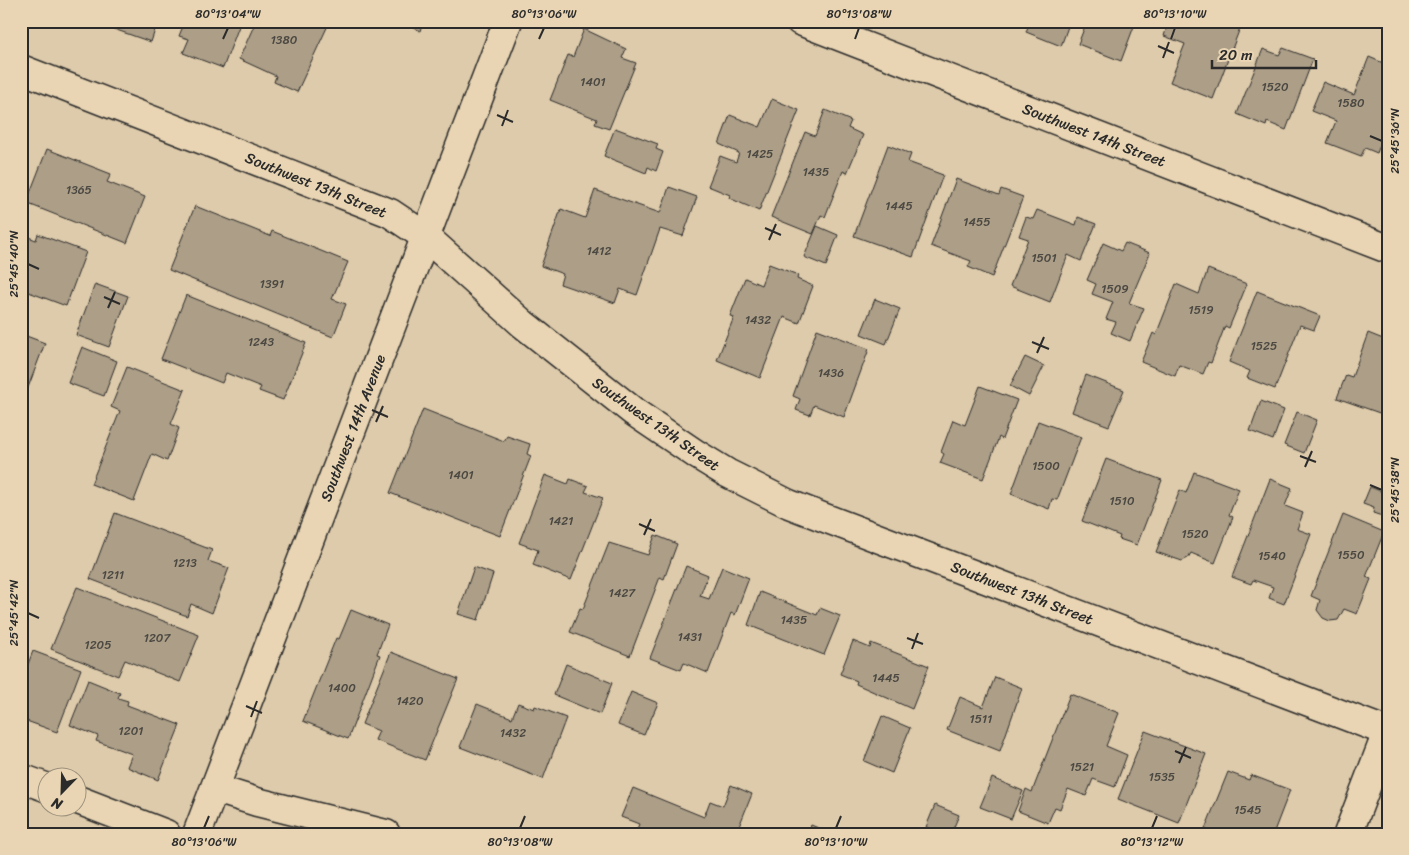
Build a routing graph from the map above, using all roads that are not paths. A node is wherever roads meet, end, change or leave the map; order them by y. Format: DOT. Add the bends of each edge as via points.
graph roads {
  1 [pos="508,21"];
  2 [pos="800,21"];
  3 [pos="21,69"];
  4 [pos="426,237"];
  5 [pos="1388,249"];
  6 [pos="1387,731"];
  7 [pos="21,778"];
  8 [pos="38,784"];
  9 [pos="216,789"];
  10 [pos="88,804"];
  11 [pos="166,834"];
  12 [pos="198,834"];
  13 [pos="386,834"];
  14 [pos="1348,834"];
  1 -- 4 [label="street, Southwest 14th Avenue"];
  2 -- 5 [label="street, Southwest 14th Street"];
  3 -- 4 [label="street, Southwest 13th Street" via="390,213"];
  4 -- 6 [label="street, Southwest 13th Street" via="523,324 592,380 727,473 825,518"];
  4 -- 9 [label="street, Southwest 14th Avenue"];
  6 -- 14 [label="street"];
  7 -- 8 [label="street"];
  9 -- 12 [label="street, Southwest 14th Avenue"];
  9 -- 13 [label="street"];
  10 -- 11 [label="street"];
}
